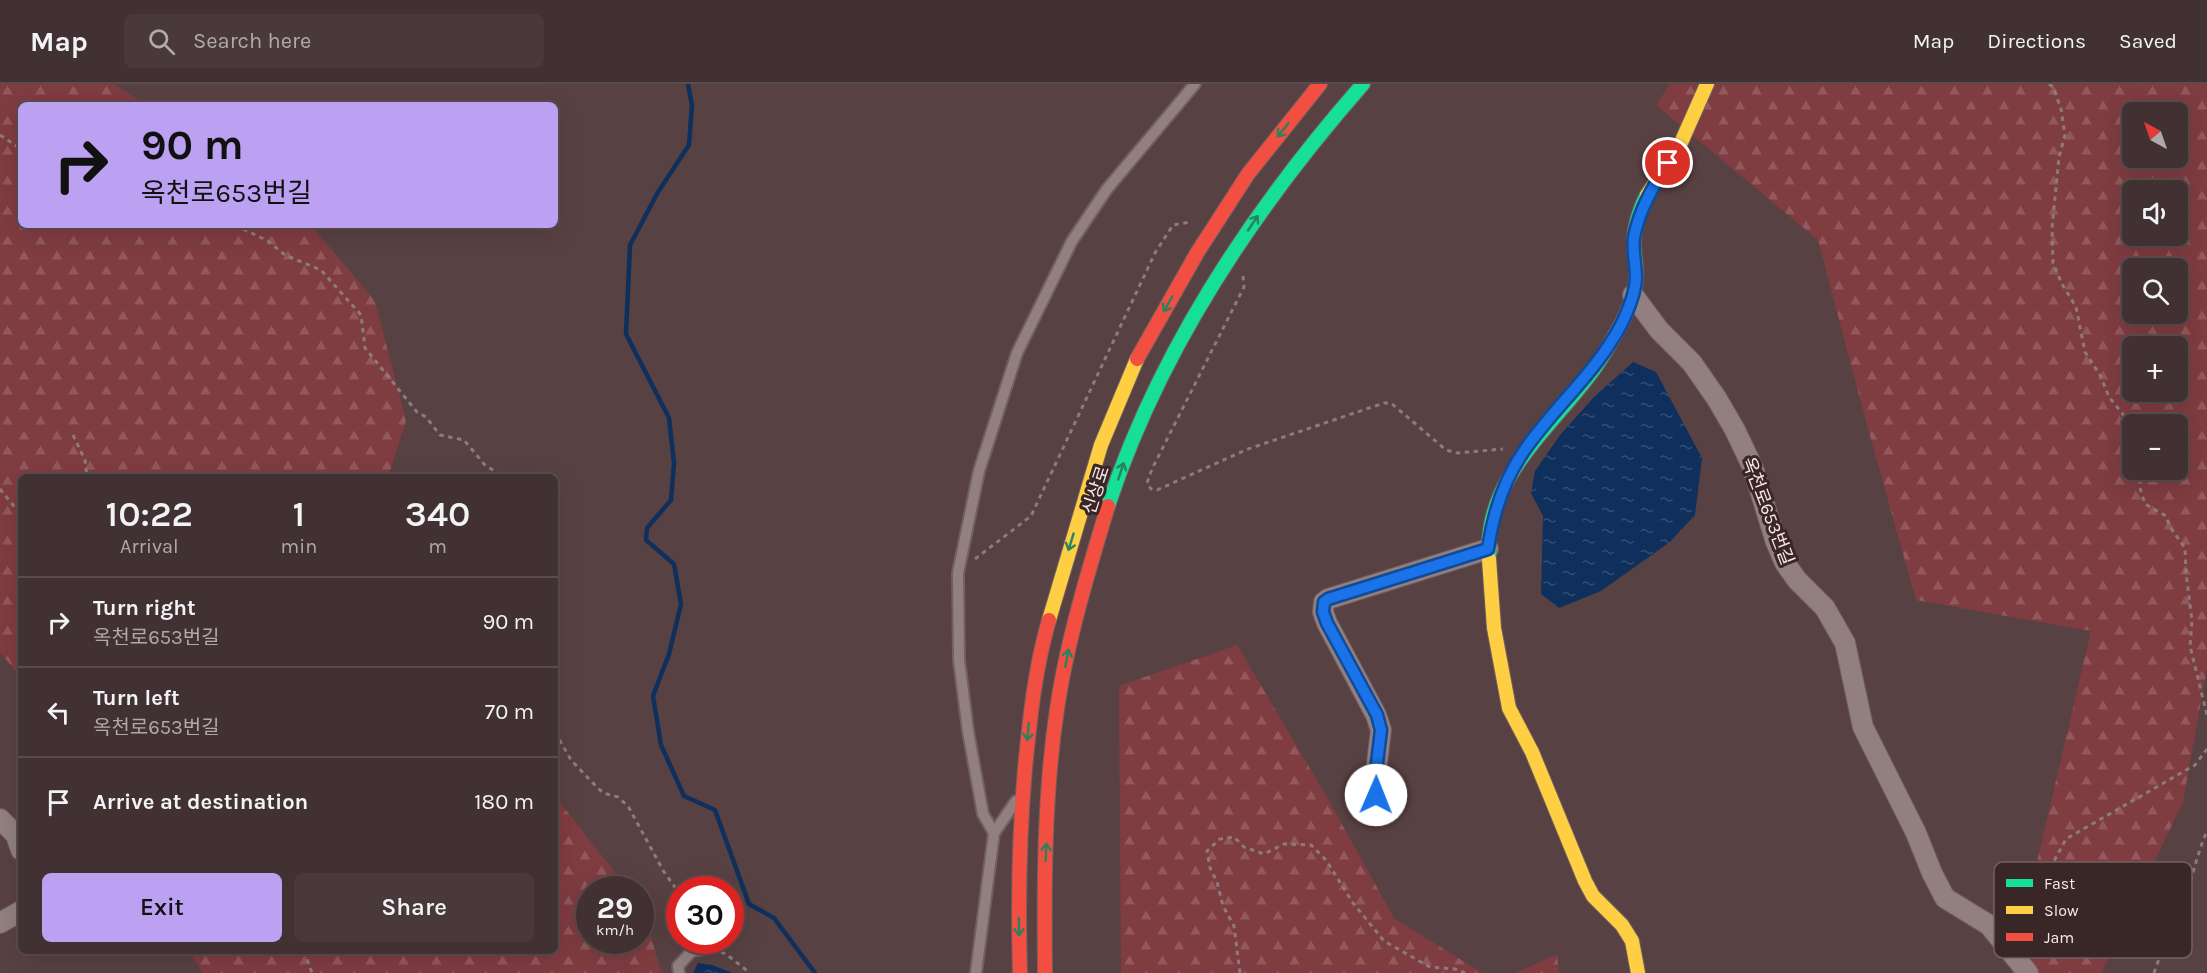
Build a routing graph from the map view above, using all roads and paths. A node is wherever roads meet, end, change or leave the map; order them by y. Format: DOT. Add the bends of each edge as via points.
graph roads {
  1 [pos="1195,84"];
  2 [pos="1320,84"];
  3 [pos="1363,84"];
  4 [pos="1707,84"];
  5 [pos="2049,84"];
  6 [pos="0,135"];
  7 [pos="18,147"];
  8 [pos="1195,222"];
  9 [pos="241,228"];
  10 [pos="1243,274"];
  11 [pos="1633,294"];
  12 [pos="2123,414"];
  13 [pos="73,435"];
  14 [pos="1507,448"];
  15 [pos="87,474"];
  16 [pos="499,474"];
  17 [pos="2140,480"];
  18 [pos="0,489"];
  19 [pos="18,511"];
  20 [pos="1488,549"];
  21 [pos="973,560"];
  22 [pos="2207,715"];
  23 [pos="558,737"];
  24 [pos="2207,749"];
  25 [pos="1023,791"];
  26 [pos="1376,795"];
  27 [pos="0,819"];
  28 [pos="2207,831"];
  29 [pos="994,833"];
  30 [pos="18,841"];
  31 [pos="2053,862"];
  32 [pos="2192,871"];
  33 [pos="667,876"];
  34 [pos="18,913"];
  35 [pos="0,923"];
  36 [pos="1994,931"];
  37 [pos="305,954"];
  38 [pos="689,954"];
  39 [pos="726,954"];
  40 [pos="2017,958"];
  41 [pos="2159,958"];
  42 [pos="312,973"];
  43 [pos="679,973"];
  44 [pos="750,973"];
  45 [pos="976,973"];
  46 [pos="1020,973"];
  47 [pos="1045,973"];
  48 [pos="1240,973"];
  49 [pos="1465,973"];
  50 [pos="1638,973"];
  51 [pos="2028,973"];
  52 [pos="2154,973"];
  1 -- 29 [label="lane" via="1107,189 1072,241 1017,353 979,471 958,573 959,660 983,814"];
  2 -- 25 [label="street, 신상로, one-way" via="1248,174 1197,253 1139,355 1101,445 1045,635 1030,713"];
  47 -- 3 [label="street, 신상로, one-way" via="1047,811 1055,723 1092,561 1125,459 1165,371 1220,272 1272,195"];
  4 -- 11 [label="street" via="1680,145 1646,198 1634,238"];
  5 -- 12 [label="path" via="2061,109 2065,135 2052,228 2053,262 2076,307 2085,352"];
  6 -- 7 [label="path"];
  8 -- 21 [label="path" via="1173,225 1155,253 1031,516"];
  9 -- 16 [label="path" via="285,255 321,270 361,315 365,348 417,412 440,435 464,440 484,464"];
  10 -- 14 [label="path" via="1244,287 1152,469 1147,483 1151,489 1157,490 1248,449 1384,403 1390,403 1446,450 1457,453"];
  11 -- 20 [label="street" via="1621,325 1593,370 1524,452 1502,491"];
  11 -- 36 [label="street, 옥천로653번길" via="1659,330 1692,363 1735,429 1753,468 1785,563 1825,608 1845,643 1866,735 1945,898"];
  13 -- 15 [label="path" via="85,460"];
  17 -- 22 [label="path" via="2145,504 2166,516 2185,548 2192,621 2190,646"];
  18 -- 19 [label="path"];
  20 -- 26 [label="street" via="1324,602 1327,623 1377,715 1381,730"];
  20 -- 50 [label="street" via="1494,628 1509,708 1532,752 1585,881 1632,941"];
  23 -- 33 [label="path" via="571,760 603,793 618,797 628,806"];
  24 -- 31 [label="path" via="2195,765 2066,838"];
  25 -- 29 [label="lane"];
  25 -- 46 [label="street, 신상로, one-way" via="1018,899"];
  27 -- 30 [label="street"];
  28 -- 32 [label="path"];
  29 -- 45 [label="lane"];
  34 -- 35 [label="street"];
  37 -- 42 [label="path"];
  38 -- 43 [label="lane" via="678,966"];
  39 -- 44 [label="path"];
  40 -- 51 [label="street, 옥천로653번길"];
  41 -- 52 [label="path"];
  48 -- 49 [label="path" via="1234,926 1223,906 1207,850 1220,839 1234,837 1244,847 1264,854 1284,843 1311,845 1384,941 1430,967"];
}
